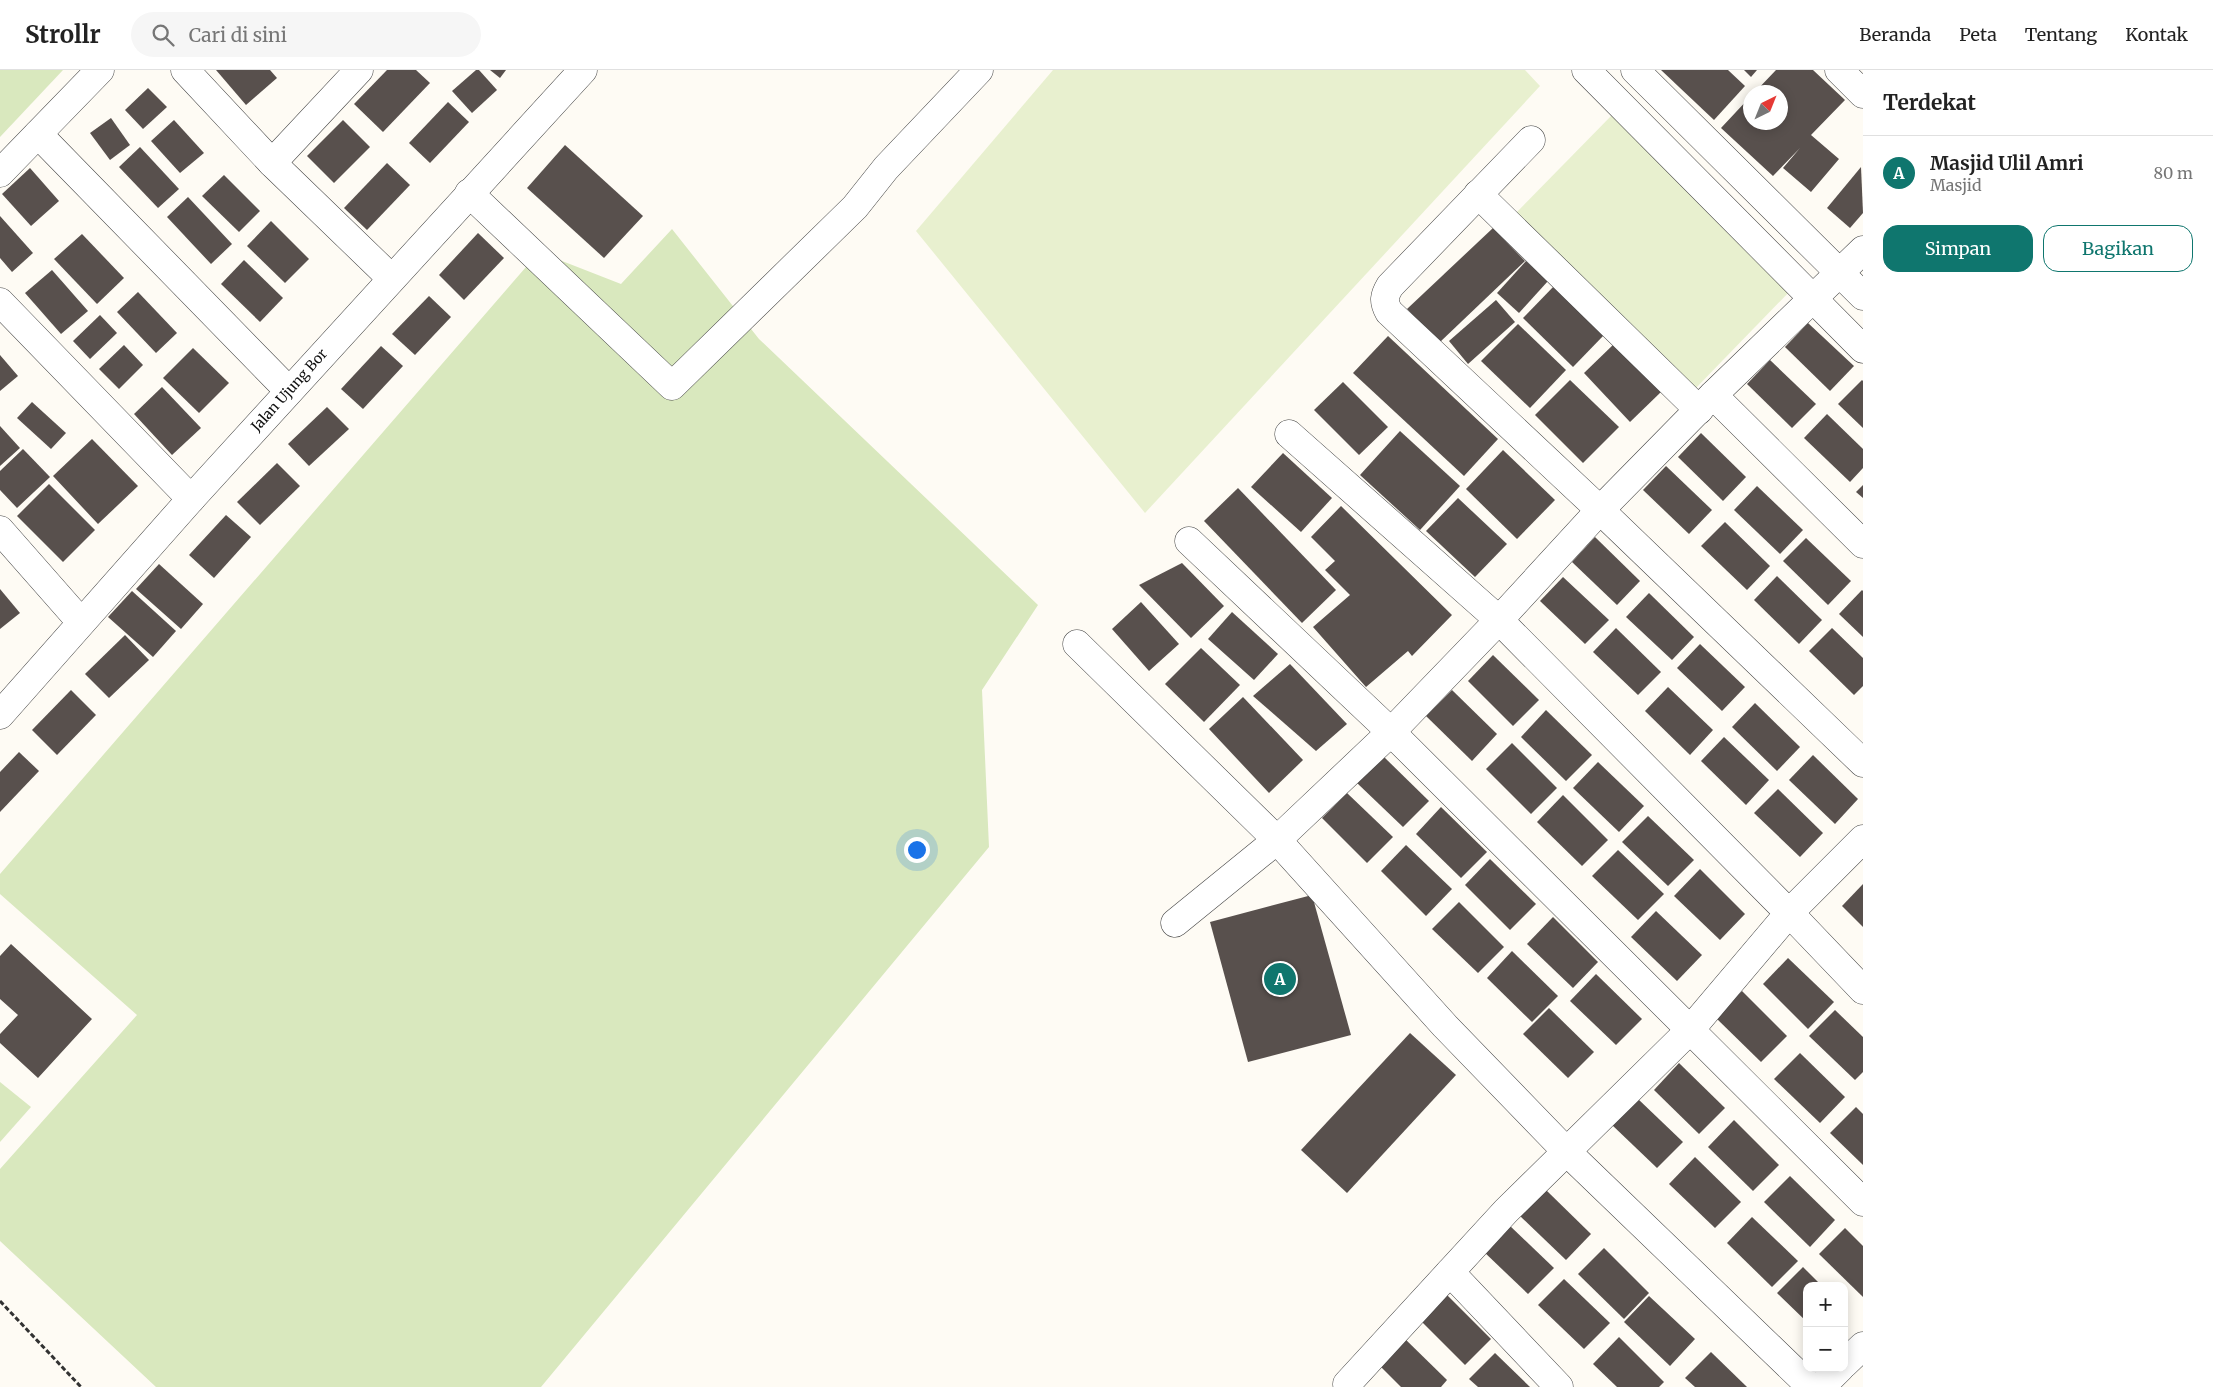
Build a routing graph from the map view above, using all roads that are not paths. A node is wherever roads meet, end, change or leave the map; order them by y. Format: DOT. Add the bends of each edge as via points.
graph roads {
  1 [pos="100,70"];
  2 [pos="186,70"];
  3 [pos="359,70"];
  4 [pos="583,70"];
  5 [pos="979,70"];
  6 [pos="1586,70"];
  7 [pos="1635,70"];
  8 [pos="1839,70"];
  9 [pos="1863,94"];
  10 [pos="38,134"];
  11 [pos="1531,140"];
  12 [pos="272,163"];
  13 [pos="0,173"];
  14 [pos="469,193"];
  15 [pos="1478,194"];
  16 [pos="1863,250"];
  17 [pos="1840,272"];
  18 [pos="391,278"];
  19 [pos="1863,296"];
  20 [pos="1813,300"];
  21 [pos="0,302"];
  22 [pos="1863,349"];
  23 [pos="289,391"];
  24 [pos="1706,403"];
  25 [pos="1289,434"];
  26 [pos="191,498"];
  27 [pos="1600,510"];
  28 [pos="0,530"];
  29 [pos="1189,540"];
  30 [pos="1863,544"];
  31 [pos="1499,620"];
  32 [pos="80,621"];
  33 [pos="1077,644"];
  34 [pos="0,715"];
  35 [pos="1391,732"];
  36 [pos="1863,763"];
  37 [pos="1863,839"];
  38 [pos="1277,840"];
  39 [pos="1794,918"];
  40 [pos="1175,923"];
  41 [pos="1863,990"];
  42 [pos="1690,1030"];
  43 [pos="1567,1152"];
  44 [pos="1863,1202"];
  45 [pos="1450,1272"];
  46 [pos="1863,1346"];
  47 [pos="1848,1360"];
  48 [pos="1836,1372"];
  49 [pos="1347,1386"];
  50 [pos="1559,1387"];
  51 [pos="1811,1387"];
  52 [pos="1821,1387"];
  1 -- 10 [label="street"];
  2 -- 12 [label="street"];
  3 -- 12 [label="street"];
  4 -- 14 [label="street, Jalan Ujung Bor"];
  5 -- 14 [label="street" via="886,168 855,207 672,386"];
  6 -- 20 [label="street"];
  7 -- 17 [label="street"];
  8 -- 9 [label="street"];
  10 -- 13 [label="street"];
  10 -- 23 [label="street"];
  11 -- 15 [label="street"];
  12 -- 18 [label="street"];
  14 -- 18 [label="street, Jalan Ujung Bor"];
  15 -- 24 [label="street"];
  15 -- 27 [label="street" via="1390,286 1384,303 1389,312"];
  16 -- 17 [label="street"];
  17 -- 19 [label="street"];
  17 -- 20 [label="street"];
  18 -- 23 [label="street, Jalan Ujung Bor"];
  20 -- 22 [label="street"];
  20 -- 24 [label="street"];
  21 -- 26 [label="street"];
  23 -- 26 [label="street, Jalan Ujung Bor"];
  24 -- 27 [label="street"];
  24 -- 30 [label="street"];
  25 -- 31 [label="street"];
  26 -- 32 [label="street, Jalan Ujung Bor"];
  27 -- 31 [label="street"];
  27 -- 36 [label="street"];
  28 -- 32 [label="street"];
  29 -- 35 [label="street"];
  31 -- 35 [label="street"];
  31 -- 39 [label="street"];
  32 -- 34 [label="street, Jalan Ujung Bor"];
  33 -- 38 [label="street"];
  35 -- 38 [label="street"];
  35 -- 42 [label="street"];
  37 -- 39 [label="street"];
  38 -- 40 [label="street"];
  38 -- 43 [label="street" via="1446,1026"];
  39 -- 41 [label="street"];
  39 -- 42 [label="street"];
  42 -- 43 [label="street"];
  42 -- 44 [label="street"];
  43 -- 45 [label="street"];
  43 -- 51 [label="street"];
  45 -- 49 [label="street"];
  45 -- 50 [label="street"];
  46 -- 47 [label="street"];
  48 -- 52 [label="street"];
}
